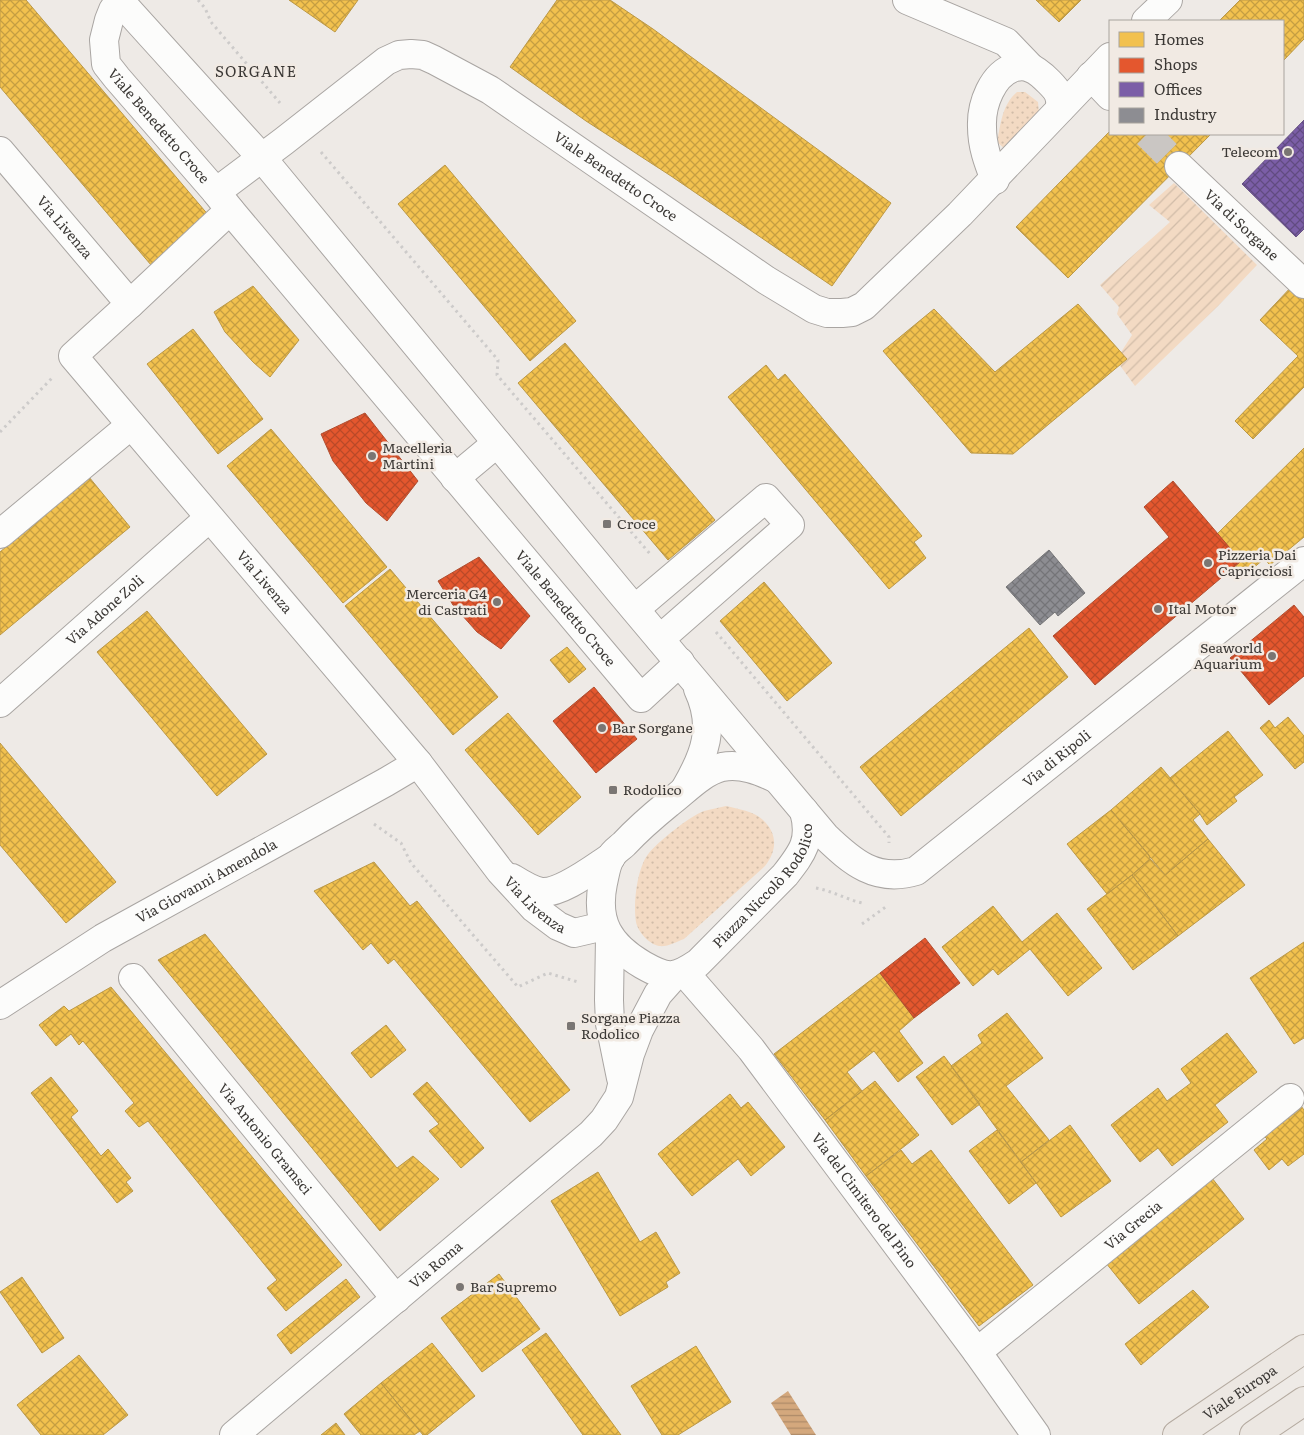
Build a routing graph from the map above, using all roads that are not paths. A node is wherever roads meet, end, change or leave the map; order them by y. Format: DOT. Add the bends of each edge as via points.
graph roads {
  1 [pos="120,0"];
  2 [pos="907,0"];
  3 [pos="1168,0"];
  4 [pos="1147,20"];
  5 [pos="1109,58"];
  6 [pos="1030,67"];
  7 [pos="1091,76"];
  8 [pos="1109,95"];
  9 [pos="1060,109"];
  10 [pos="0,151"];
  11 [pos="984,152"];
  12 [pos="262,158"];
  13 [pos="1179,166"];
  14 [pos="995,180"];
  15 [pos="223,201"];
  16 [pos="960,214"];
  17 [pos="1304,284"];
  18 [pos="130,304"];
  19 [pos="131,425"];
  20 [pos="496,443"];
  21 [pos="455,478"];
  22 [pos="209,518"];
  23 [pos="0,534"];
  24 [pos="1304,561"];
  25 [pos="635,609"];
  26 [pos="660,639"];
  27 [pos="686,669"];
  28 [pos="0,703"];
  29 [pos="418,763"];
  30 [pos="778,780"];
  31 [pos="684,791"];
  32 [pos="804,811"];
  33 [pos="611,857"];
  34 [pos="500,871"];
  35 [pos="607,932"];
  36 [pos="679,974"];
  37 [pos="133,978"];
  38 [pos="0,1005"];
  39 [pos="622,1084"];
  40 [pos="1290,1098"];
  41 [pos="396,1299"];
  42 [pos="1304,1349"];
  43 [pos="977,1352"];
  44 [pos="1304,1401"];
  45 [pos="234,1435"];
  46 [pos="1036,1435"];
  47 [pos="1177,1435"];
  48 [pos="1254,1435"];
  1 -- 12 [label="street, Viale Benedetto Croce"];
  1 -- 15 [label="street, Viale Benedetto Croce" via="106,28 106,64"];
  2 -- 6 [label="street" via="1006,42"];
  3 -- 4 [label="street"];
  5 -- 7 [label="street, Viale Benedetto Croce"];
  6 -- 9 [label="street" via="1056,89"];
  6 -- 11 [label="street, Viale Benedetto Croce" via="1007,70 992,88 984,108"];
  7 -- 8 [label="street"];
  7 -- 9 [label="street, Viale Benedetto Croce"];
  9 -- 14 [label="street, Viale Benedetto Croce"];
  10 -- 18 [label="street, Via Livenza"];
  11 -- 14 [label="street, Viale Benedetto Croce"];
  11 -- 16 [label="street, Viale Benedetto Croce"];
  12 -- 15 [label="street, Viale Benedetto Croce"];
  12 -- 16 [label="street, Viale Benedetto Croce" via="386,60 411,54 434,60 490,90 766,280 814,309 827,313 852,312 864,306"];
  12 -- 20 [label="street, Viale Benedetto Croce"];
  13 -- 17 [label="street, Via di Sorgane"];
  14 -- 16 [label="street, Viale Benedetto Croce"];
  15 -- 18 [label="street"];
  15 -- 21 [label="street, Viale Benedetto Croce"];
  18 -- 19 [label="street, Via Livenza" via="73,356"];
  19 -- 22 [label="street, Via Livenza"];
  19 -- 23 [label="street"];
  20 -- 21 [label="street"];
  20 -- 25 [label="street, Viale Benedetto Croce"];
  21 -- 27 [label="street, Viale Benedetto Croce" via="641,698"];
  22 -- 28 [label="street, Via Adone Zoli"];
  22 -- 29 [label="street, Via Livenza"];
  24 -- 32 [label="street, Via di Ripoli" via="916,871 905,874 873,871 844,854"];
  25 -- 26 [label="street, Viale Benedetto Croce"];
  25 -- 26 [label="street" via="766,498 790,525"];
  26 -- 27 [label="street, Viale Benedetto Croce"];
  27 -- 30 [label="street, Viale Benedetto Croce"];
  27 -- 31 [label="street, Viale Benedetto Croce" via="703,699 707,731 697,769"];
  29 -- 34 [label="street, Via Livenza"];
  29 -- 38 [label="street, Via Giovanni Amendola" via="103,938"];
  30 -- 31 [label="street, Piazza Niccolò Rodolico" via="749,768 721,767"];
  30 -- 32 [label="street, Piazza Niccolò Rodolico"];
  31 -- 33 [label="street, Piazza Niccolò Rodolico"];
  32 -- 36 [label="street, Piazza Niccolò Rodolico" via="807,836 796,861 698,963"];
  33 -- 34 [label="street, Via Livenza" via="552,891 540,892"];
  33 -- 35 [label="street, Piazza Niccolò Rodolico" via="602,896 601,915"];
  34 -- 35 [label="street, Via Livenza" via="534,908 558,926 574,933"];
  35 -- 36 [label="street" via="633,959 650,969 663,974"];
  35 -- 39 [label="street" via="610,1024"];
  36 -- 39 [label="street, Via Roma" via="658,994 639,1030"];
  36 -- 43 [label="street, Via del Cimitero del Pino" via="752,1049"];
  37 -- 41 [label="street, Via Antonio Gramsci"];
  39 -- 41 [label="street, Via Roma" via="612,1109 591,1134"];
  40 -- 43 [label="street, Via Grecia"];
  41 -- 45 [label="street, Via Roma"];
  42 -- 47 [label="main road, Viale Europa"];
  43 -- 46 [label="street, Via del Cimitero del Pino"];
  44 -- 48 [label="main road"];
}
